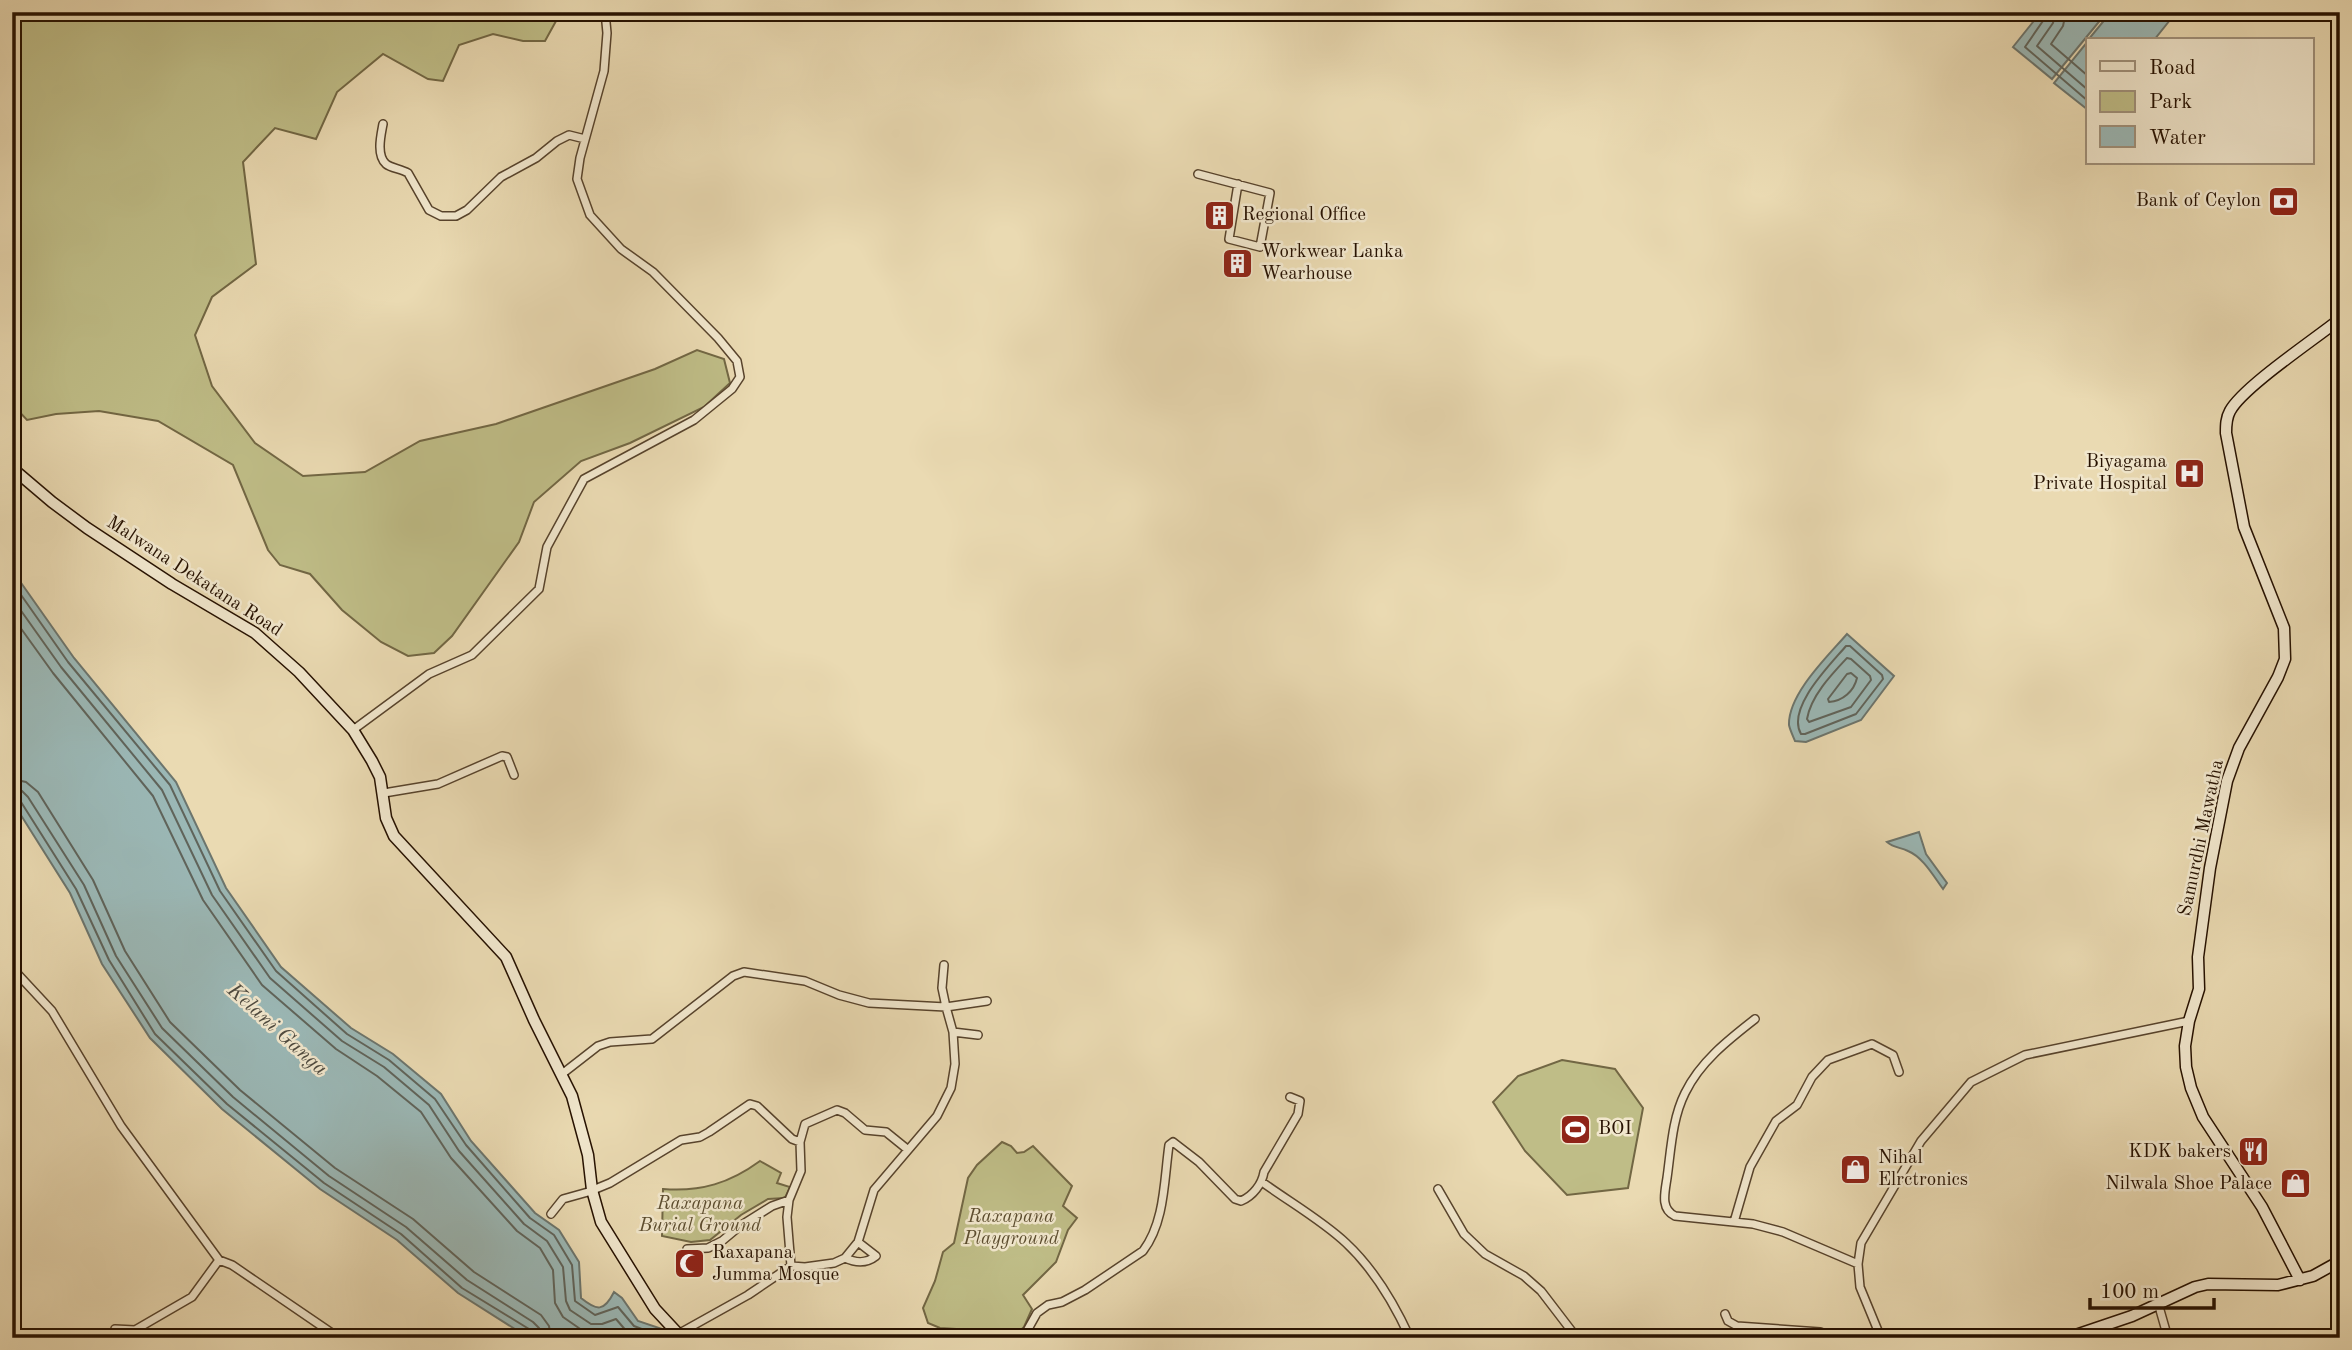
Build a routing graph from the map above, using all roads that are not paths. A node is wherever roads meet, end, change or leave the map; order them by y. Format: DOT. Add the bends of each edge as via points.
graph roads {
  1 [pos="605,12"];
  2 [pos="383,124"];
  3 [pos="585,139"];
  4 [pos="1198,174"];
  5 [pos="1238,184"];
  6 [pos="2340,319"];
  7 [pos="12,468"];
  8 [pos="353,730"];
  9 [pos="514,775"];
  10 [pos="384,793"];
  11 [pos="944,965"];
  12 [pos="12,968"];
  13 [pos="987,1001"];
  14 [pos="946,1007"];
  15 [pos="1755,1019"];
  16 [pos="2189,1021"];
  17 [pos="953,1032"];
  18 [pos="978,1035"];
  19 [pos="1899,1072"];
  20 [pos="562,1074"];
  21 [pos="1290,1097"];
  22 [pos="800,1142"];
  23 [pos="907,1149"];
  24 [pos="1262,1182"];
  25 [pos="1438,1189"];
  26 [pos="592,1190"];
  27 [pos="789,1200"];
  28 [pos="551,1214"];
  29 [pos="1734,1222"];
  30 [pos="858,1242"];
  31 [pos="687,1249"];
  32 [pos="845,1258"];
  33 [pos="219,1260"];
  34 [pos="2340,1261"];
  35 [pos="1858,1265"];
  36 [pos="791,1266"];
  37 [pos="2300,1280"];
  38 [pos="2158,1303"];
  39 [pos="1725,1314"];
  40 [pos="115,1329"];
  41 [pos="324,1329"];
  42 [pos="680,1336"];
  43 [pos="312,1338"];
  44 [pos="339,1338"];
  45 [pos="1023,1338"];
  46 [pos="1410,1338"];
  47 [pos="1577,1338"];
  48 [pos="1835,1338"];
  49 [pos="1881,1338"];
  50 [pos="2067,1338"];
  51 [pos="2168,1338"];
  1 -- 3 [label="street" via="604,71"];
  2 -- 3 [label="street" via="380,145 387,165 408,173 429,210 447,217 462,215 501,177 562,138 575,135"];
  3 -- 8 [label="street" via="577,179 590,215 703,322 737,361 740,377 694,420 584,479 547,547 539,589 472,655 429,674"];
  4 -- 5 [label="street"];
  5 -- 5 [label="street" via="1270,192 1260,247 1229,239"];
  6 -- 16 [label="main road, Samurdhi Mawatha" via="2249,390 2230,410 2226,422 2244,527 2284,628 2285,659 2227,781 2204,909 2199,989"];
  7 -- 8 [label="main road, Malwana Dekatana Road" via="87,528 255,634 299,672"];
  8 -- 10 [label="main road, Malwana Dekatana Road"];
  9 -- 10 [label="street" via="507,757 502,756 438,784"];
  10 -- 20 [label="main road, Malwana Dekatana Road" via="386,818 394,836 506,957"];
  11 -- 14 [label="street"];
  12 -- 33 [label="street" via="52,1011 121,1126"];
  13 -- 14 [label="street"];
  14 -- 17 [label="street"];
  14 -- 20 [label="street" via="870,1003 805,981 744,972 652,1039 598,1046"];
  15 -- 29 [label="street" via="1724,1043 1685,1094 1674,1126 1665,1194 1665,1206 1675,1216"];
  16 -- 35 [label="street" via="2025,1055 1972,1082 1921,1140 1861,1243"];
  16 -- 37 [label="main road, Samurdhi Mawatha" via="2186,1067 2203,1117 2262,1208"];
  17 -- 18 [label="street"];
  17 -- 23 [label="street" via="951,1088 937,1116"];
  19 -- 29 [label="street" via="1893,1055 1872,1044 1828,1060 1812,1077 1797,1105 1776,1121 1750,1167"];
  20 -- 26 [label="main road, Malwana Dekatana Road" via="588,1155"];
  21 -- 24 [label="street" via="1300,1101 1298,1114"];
  22 -- 23 [label="street" via="805,1124 837,1110 865,1130 886,1132"];
  22 -- 26 [label="street" via="750,1104 709,1132 681,1140"];
  22 -- 27 [label="street" via="801,1171"];
  23 -- 30 [label="street" via="874,1190"];
  24 -- 45 [label="street" via="1246,1199 1235,1199 1199,1161 1173,1142 1150,1242 1085,1290 1037,1313"];
  24 -- 46 [label="street" via="1346,1243 1383,1286"];
  25 -- 47 [label="street" via="1464,1234 1485,1254 1541,1291"];
  26 -- 28 [label="street" via="563,1199"];
  26 -- 42 [label="main road, Malwana Dekatana Road" via="612,1242 654,1309"];
  27 -- 31 [label="street" via="772,1206 708,1248"];
  27 -- 36 [label="street"];
  29 -- 35 [label="street" via="1783,1232"];
  30 -- 32 [label="street"];
  30 -- 32 [label="street" via="877,1256 855,1263"];
  32 -- 36 [label="street"];
  33 -- 40 [label="street" via="192,1297 135,1330"];
  33 -- 41 [label="street"];
  34 -- 37 [label="main road"];
  35 -- 49 [label="street" via="1860,1287"];
  36 -- 42 [label="street"];
  37 -- 38 [label="main road" via="2278,1286 2208,1284"];
  38 -- 50 [label="main road"];
  38 -- 51 [label="street"];
  39 -- 48 [label="street" via="1737,1326 1820,1332"];
  41 -- 43 [label="street"];
  41 -- 44 [label="street"];
}
